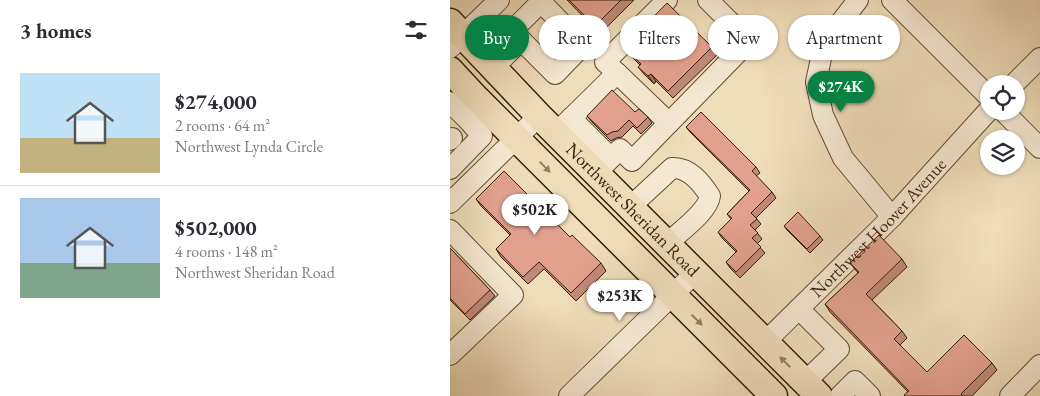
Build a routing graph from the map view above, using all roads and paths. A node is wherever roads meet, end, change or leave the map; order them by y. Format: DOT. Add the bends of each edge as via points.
graph roads {
  1 [pos="499,0"];
  2 [pos="667,0"];
  3 [pos="708,0"];
  4 [pos="858,0"];
  5 [pos="892,0"];
  6 [pos="542,1"];
  7 [pos="528,15"];
  8 [pos="454,35"];
  9 [pos="529,48"];
  10 [pos="1040,58"];
  11 [pos="502,60"];
  12 [pos="494,68"];
  13 [pos="450,70"];
  14 [pos="617,73"];
  15 [pos="1023,75"];
  16 [pos="980,88"];
  17 [pos="459,118"];
  18 [pos="980,120"];
  19 [pos="1012,120"];
  20 [pos="555,122"];
  21 [pos="669,123"];
  22 [pos="516,138"];
  23 [pos="1040,148"];
  24 [pos="468,152"];
  25 [pos="604,165"];
  26 [pos="451,166"];
  27 [pos="485,169"];
  28 [pos="450,204"];
  29 [pos="630,207"];
  30 [pos="892,217"];
  31 [pos="450,230"];
  32 [pos="667,244"];
  33 [pos="696,272"];
  34 [pos="673,295"];
  35 [pos="799,309"];
  36 [pos="765,342"];
  37 [pos="450,355"];
  38 [pos="1040,365"];
  39 [pos="812,389"];
  40 [pos="569,396"];
  41 [pos="774,396"];
  42 [pos="840,396"];
  43 [pos="870,396"];
  44 [pos="1010,396"];
  1 -- 8 [label="street"];
  2 -- 14 [label="street" via="605,62"];
  3 -- 21 [label="street" via="749,41"];
  4 -- 30 [label="street" via="824,44 816,82 823,115 843,158"];
  5 -- 16 [label="street"];
  6 -- 7 [label="street"];
  6 -- 9 [label="street" via="583,45 554,74"];
  8 -- 12 [label="main road, Northwest Sheridan Road"];
  10 -- 15 [label="street"];
  11 -- 12 [label="street"];
  12 -- 20 [label="main road, Northwest Sheridan Road"];
  13 -- 17 [label="main road, Northwest Sheridan Road"];
  14 -- 20 [label="street"];
  14 -- 21 [label="street"];
  17 -- 22 [label="main road, Northwest Sheridan Road"];
  17 -- 24 [label="street" via="482,136"];
  18 -- 30 [label="street, Northwest Hoover Avenue"];
  19 -- 23 [label="street"];
  20 -- 22 [label="street"];
  20 -- 25 [label="main road, Northwest Sheridan Road"];
  21 -- 25 [label="street" via="632,161 620,149"];
  22 -- 27 [label="street"];
  22 -- 34 [label="main road, Northwest Sheridan Road, one-way"];
  24 -- 26 [label="street"];
  24 -- 27 [label="street"];
  25 -- 29 [label="main road, Northwest Sheridan Road"];
  27 -- 28 [label="street"];
  29 -- 32 [label="main road, Northwest Sheridan Road"];
  29 -- 32 [label="street" via="672,168 688,172 704,186 710,196 709,202"];
  30 -- 35 [label="street, Northwest Hoover Avenue"];
  31 -- 37 [label="street" via="513,295"];
  32 -- 33 [label="main road, Northwest Sheridan Road"];
  33 -- 34 [label="street"];
  33 -- 36 [label="main road, Northwest Sheridan Road"];
  34 -- 40 [label="street"];
  34 -- 41 [label="main road, Northwest Sheridan Road, one-way"];
  35 -- 36 [label="street, Northwest Hoover Avenue"];
  35 -- 39 [label="street" via="839,349"];
  39 -- 36 [label="main road, Northwest Sheridan Road, one-way"];
  38 -- 44 [label="street"];
  42 -- 43 [label="street" via="855,381"];
}
